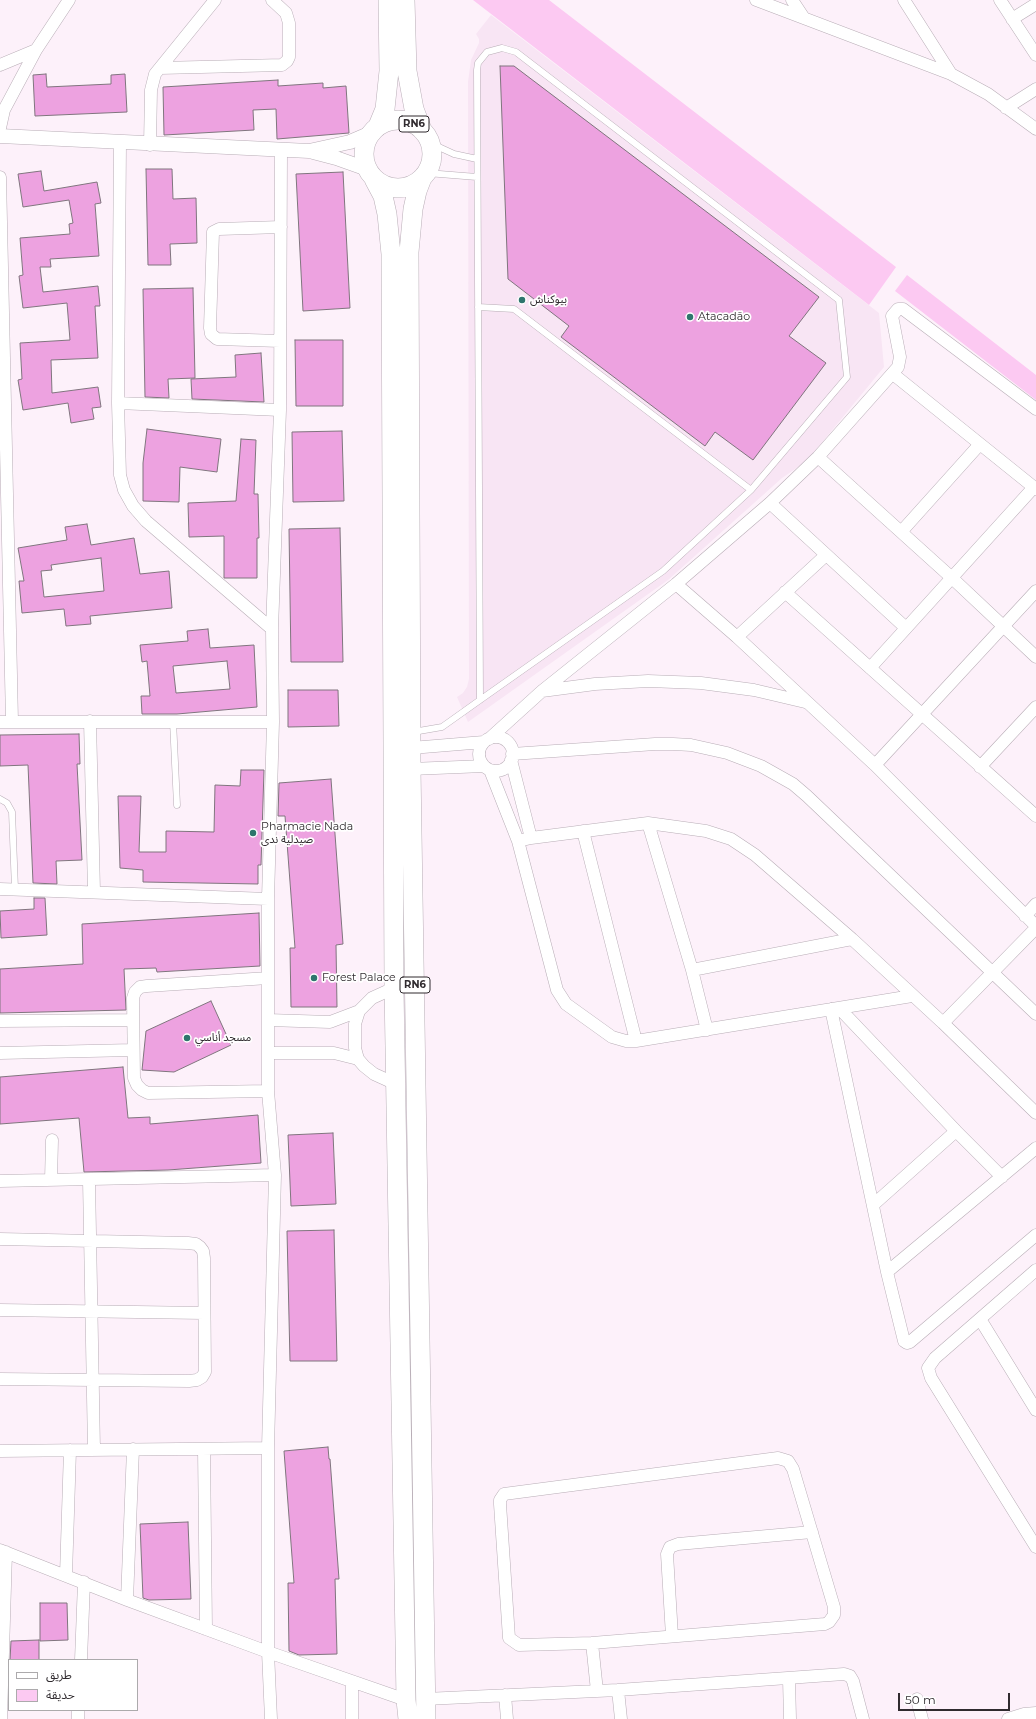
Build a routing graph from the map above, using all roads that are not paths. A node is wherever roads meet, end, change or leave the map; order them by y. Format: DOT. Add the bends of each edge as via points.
graph roads {
  1 [pos="69,0"];
  2 [pos="215,0"];
  3 [pos="272,0"];
  4 [pos="388,0"];
  5 [pos="405,0"];
  6 [pos="756,0"];
  7 [pos="792,0"];
  8 [pos="904,0"];
  9 [pos="1000,0"];
  10 [pos="1036,4"];
  11 [pos="804,18"];
  12 [pos="1012,19"];
  13 [pos="36,50"];
  14 [pos="1036,55"];
  15 [pos="0,64"];
  16 [pos="160,68"];
  17 [pos="951,74"];
  18 [pos="1036,89"];
  19 [pos="1006,108"];
  20 [pos="0,128"];
  21 [pos="374,129"];
  22 [pos="1036,129"];
  23 [pos="0,136"];
  24 [pos="426,136"];
  25 [pos="120,143"];
  26 [pos="150,145"];
  27 [pos="281,151"];
  28 [pos="309,151"];
  29 [pos="477,159"];
  30 [pos="370,174"];
  31 [pos="424,176"];
  32 [pos="0,177"];
  33 [pos="477,177"];
  34 [pos="281,228"];
  35 [pos="478,308"];
  36 [pos="280,341"];
  37 [pos="893,374"];
  38 [pos="118,403"];
  39 [pos="1036,409"];
  40 [pos="280,410"];
  41 [pos="980,444"];
  42 [pos="818,456"];
  43 [pos="1035,488"];
  44 [pos="751,490"];
  45 [pos="770,503"];
  46 [pos="901,532"];
  47 [pos="826,555"];
  48 [pos="952,578"];
  49 [pos="676,584"];
  50 [pos="1036,590"];
  51 [pos="785,592"];
  52 [pos="1002,627"];
  53 [pos="906,628"];
  54 [pos="272,629"];
  55 [pos="737,637"];
  56 [pos="1036,657"];
  57 [pos="870,668"];
  58 [pos="542,691"];
  59 [pos="480,700"];
  60 [pos="806,702"];
  61 [pos="1036,707"];
  62 [pos="922,714"];
  63 [pos="90,721"];
  64 [pos="173,721"];
  65 [pos="6,722"];
  66 [pos="273,722"];
  67 [pos="411,740"];
  68 [pos="486,740"];
  69 [pos="512,757"];
  70 [pos="875,765"];
  71 [pos="980,767"];
  72 [pos="487,768"];
  73 [pos="412,769"];
  74 [pos="0,799"];
  75 [pos="177,805"];
  76 [pos="1033,809"];
  77 [pos="648,823"];
  78 [pos="583,831"];
  79 [pos="531,838"];
  80 [pos="518,841"];
  81 [pos="0,889"];
  82 [pos="15,889"];
  83 [pos="94,892"];
  84 [pos="268,899"];
  85 [pos="1036,904"];
  86 [pos="1026,916"];
  87 [pos="1036,927"];
  88 [pos="852,939"];
  89 [pos="692,970"];
  90 [pos="992,972"];
  91 [pos="268,978"];
  92 [pos="394,988"];
  93 [pos="912,996"];
  94 [pos="835,1008"];
  95 [pos="359,1011"];
  96 [pos="1036,1014"];
  97 [pos="133,1020"];
  98 [pos="268,1020"];
  99 [pos="0,1021"];
  100 [pos="943,1023"];
  101 [pos="707,1030"];
  102 [pos="636,1041"];
  103 [pos="134,1050"];
  104 [pos="0,1053"];
  105 [pos="268,1053"];
  106 [pos="358,1058"];
  107 [pos="396,1084"];
  108 [pos="268,1091"];
  109 [pos="1036,1113"];
  110 [pos="956,1131"];
  111 [pos="52,1140"];
  112 [pos="1036,1148"];
  113 [pos="275,1175"];
  114 [pos="1002,1177"];
  115 [pos="51,1180"];
  116 [pos="89,1180"];
  117 [pos="0,1181"];
  118 [pos="873,1205"];
  119 [pos="1036,1235"];
  120 [pos="0,1239"];
  121 [pos="90,1240"];
  122 [pos="1036,1270"];
  123 [pos="887,1272"];
  124 [pos="0,1310"];
  125 [pos="92,1311"];
  126 [pos="204,1312"];
  127 [pos="980,1319"];
  128 [pos="0,1379"];
  129 [pos="93,1379"];
  130 [pos="1035,1408"];
  131 [pos="204,1448"];
  132 [pos="268,1448"];
  133 [pos="133,1449"];
  134 [pos="70,1450"];
  135 [pos="94,1450"];
  136 [pos="0,1451"];
  137 [pos="812,1532"];
  138 [pos="1036,1547"];
  139 [pos="3,1551"];
  140 [pos="66,1575"];
  141 [pos="84,1582"];
  142 [pos="127,1600"];
  143 [pos="206,1629"];
  144 [pos="672,1636"];
  145 [pos="592,1642"];
  146 [pos="268,1652"];
  147 [pos="81,1659"];
  148 [pos="789,1679"];
  149 [pos="352,1682"];
  150 [pos="618,1690"];
  151 [pos="597,1691"];
  152 [pos="505,1695"];
  153 [pos="425,1699"];
  154 [pos="917,1699"];
  155 [pos="406,1700"];
  156 [pos="1036,1713"];
  157 [pos="1,1719"];
  158 [pos="271,1719"];
  159 [pos="352,1719"];
  160 [pos="408,1719"];
  161 [pos="426,1719"];
  162 [pos="507,1719"];
  163 [pos="621,1719"];
  164 [pos="790,1719"];
  165 [pos="863,1719"];
  166 [pos="922,1719"];
  167 [pos="1008,1719"];
  1 -- 13 [label="street"];
  2 -- 16 [label="street"];
  3 -- 16 [label="street" via="286,13 289,22 289,57 282,66"];
  4 -- 21 [label="highway, RN6" via="389,71 385,109"];
  5 -- 24 [label="highway, RN6" via="407,71 414,109"];
  6 -- 11 [label="street"];
  7 -- 11 [label="street"];
  8 -- 17 [label="street"];
  9 -- 12 [label="street"];
  10 -- 12 [label="street"];
  11 -- 17 [label="street"];
  12 -- 14 [label="street"];
  13 -- 15 [label="street"];
  13 -- 20 [label="street" via="4,110"];
  16 -- 26 [label="street" via="155,74 151,90"];
  17 -- 19 [label="street"];
  18 -- 19 [label="street"];
  19 -- 22 [label="street"];
  21 -- 24 [label="highway, RN6" via="393,120 401,120 415,125"];
  21 -- 28 [label="street" via="350,142"];
  21 -- 30 [label="highway, RN6" via="364,147 364,162"];
  23 -- 25 [label="street"];
  24 -- 29 [label="lane" via="454,154"];
  24 -- 31 [label="highway, RN6" via="431,158"];
  25 -- 26 [label="street"];
  25 -- 38 [label="street"];
  26 -- 27 [label="street"];
  27 -- 28 [label="street"];
  27 -- 34 [label="street"];
  28 -- 30 [label="street" via="336,158"];
  29 -- 33 [label="lane"];
  29 -- 44 [label="lane" via="478,63 487,52 494,49 509,49 839,300 847,376"];
  30 -- 31 [label="highway" via="386,186 398,189 415,184"];
  30 -- 92 [label="highway, RN6" via="383,196 391,254"];
  31 -- 33 [label="lane"];
  31 -- 67 [label="highway, RN6" via="413,208 409,252"];
  32 -- 65 [label="street"];
  33 -- 35 [label="lane"];
  34 -- 36 [label="street"];
  34 -- 36 [label="street" via="220,229 213,232 210,328 211,334 218,339"];
  35 -- 44 [label="lane" via="514,309"];
  35 -- 59 [label="lane"];
  36 -- 40 [label="street"];
  37 -- 39 [label="street" via="900,357 892,316 898,309 903,309"];
  37 -- 41 [label="street"];
  37 -- 42 [label="street"];
  38 -- 40 [label="street"];
  38 -- 54 [label="street" via="120,475 124,490 133,506 146,521"];
  40 -- 54 [label="street"];
  41 -- 43 [label="street"];
  41 -- 46 [label="street"];
  42 -- 45 [label="street"];
  42 -- 46 [label="street"];
  43 -- 48 [label="street"];
  44 -- 59 [label="lane" via="663,571"];
  45 -- 47 [label="street"];
  45 -- 49 [label="street"];
  46 -- 48 [label="street"];
  47 -- 51 [label="street"];
  47 -- 53 [label="street"];
  48 -- 52 [label="street"];
  48 -- 53 [label="street"];
  49 -- 55 [label="street"];
  49 -- 58 [label="street"];
  50 -- 52 [label="street"];
  51 -- 55 [label="street"];
  51 -- 57 [label="street"];
  52 -- 56 [label="street"];
  52 -- 62 [label="street"];
  53 -- 57 [label="street"];
  54 -- 66 [label="street"];
  55 -- 60 [label="street"];
  57 -- 62 [label="street"];
  58 -- 60 [label="street" via="648,681 701,683 754,690"];
  58 -- 68 [label="street"];
  59 -- 67 [label="lane" via="442,727"];
  60 -- 70 [label="street"];
  61 -- 71 [label="street"];
  62 -- 70 [label="street"];
  62 -- 71 [label="street"];
  63 -- 64 [label="street"];
  63 -- 65 [label="street"];
  63 -- 83 [label="street"];
  64 -- 66 [label="street"];
  64 -- 75 [label="lane"];
  66 -- 84 [label="street"];
  67 -- 68 [label="street"];
  67 -- 73 [label="highway, RN6"];
  68 -- 69 [label="street" via="502,738 511,747"];
  68 -- 72 [label="street" via="479,754"];
  69 -- 72 [label="street" via="502,769"];
  69 -- 79 [label="street"];
  69 -- 90 [label="street" via="673,744 727,753 761,766 793,784 807,796"];
  70 -- 86 [label="street"];
  71 -- 76 [label="street"];
  72 -- 73 [label="street"];
  72 -- 80 [label="street"];
  73 -- 153 [label="highway, RN6"];
  74 -- 82 [label="lane" via="7,802 12,812"];
  77 -- 78 [label="street"];
  77 -- 88 [label="street" via="706,831 731,839 755,855"];
  77 -- 89 [label="street"];
  78 -- 79 [label="street"];
  78 -- 102 [label="street"];
  79 -- 80 [label="street"];
  80 -- 102 [label="street" via="554,981 562,998 612,1037"];
  81 -- 82 [label="street"];
  82 -- 83 [label="street"];
  83 -- 84 [label="street"];
  84 -- 91 [label="street"];
  85 -- 86 [label="street"];
  86 -- 87 [label="street"];
  87 -- 90 [label="street"];
  88 -- 89 [label="street"];
  88 -- 93 [label="street"];
  89 -- 101 [label="street"];
  90 -- 96 [label="street"];
  90 -- 100 [label="street"];
  91 -- 97 [label="street" via="140,987 133,998"];
  91 -- 98 [label="street"];
  92 -- 95 [label="street" via="372,998"];
  92 -- 107 [label="highway, RN6"];
  93 -- 94 [label="street"];
  93 -- 100 [label="street"];
  94 -- 101 [label="street"];
  94 -- 110 [label="street"];
  94 -- 118 [label="street"];
  95 -- 98 [label="street" via="330,1022"];
  95 -- 106 [label="street" via="355,1024 355,1048"];
  97 -- 99 [label="street"];
  97 -- 103 [label="street"];
  98 -- 105 [label="street"];
  100 -- 109 [label="street"];
  101 -- 102 [label="street"];
  103 -- 104 [label="street"];
  103 -- 108 [label="street" via="134,1078 137,1085 148,1093"];
  105 -- 106 [label="street" via="334,1053"];
  105 -- 108 [label="street"];
  106 -- 107 [label="street" via="374,1074"];
  107 -- 155 [label="highway, RN6"];
  108 -- 113 [label="street"];
  110 -- 114 [label="street"];
  110 -- 118 [label="street"];
  111 -- 115 [label="street"];
  112 -- 114 [label="street"];
  113 -- 116 [label="street"];
  113 -- 132 [label="street"];
  114 -- 123 [label="street"];
  115 -- 116 [label="street"];
  115 -- 117 [label="street"];
  116 -- 121 [label="street"];
  118 -- 123 [label="street"];
  119 -- 123 [label="street" via="908,1343 902,1339"];
  120 -- 121 [label="street"];
  121 -- 125 [label="street"];
  121 -- 126 [label="street" via="196,1244 203,1251"];
  122 -- 127 [label="street"];
  124 -- 125 [label="street"];
  125 -- 126 [label="street"];
  125 -- 129 [label="street"];
  126 -- 129 [label="street" via="205,1372 202,1377 189,1381"];
  127 -- 130 [label="street"];
  127 -- 138 [label="street" via="930,1363 929,1373"];
  128 -- 129 [label="street"];
  129 -- 135 [label="street"];
  131 -- 132 [label="street"];
  131 -- 133 [label="street"];
  131 -- 143 [label="street"];
  132 -- 146 [label="street"];
  133 -- 135 [label="street"];
  133 -- 142 [label="street"];
  134 -- 135 [label="street"];
  134 -- 136 [label="street"];
  134 -- 140 [label="street"];
  137 -- 144 [label="street" via="678,1544 670,1547 667,1554"];
  137 -- 144 [label="street" via="834,1607 834,1615 829,1622"];
  137 -- 145 [label="street" via="793,1469 783,1459 504,1494 500,1504 509,1638 519,1645"];
  139 -- 140 [label="street"];
  139 -- 157 [label="street"];
  140 -- 141 [label="street"];
  141 -- 142 [label="street"];
  141 -- 147 [label="street"];
  142 -- 143 [label="street"];
  143 -- 146 [label="street"];
  144 -- 145 [label="street"];
  145 -- 151 [label="street"];
  146 -- 149 [label="street"];
  146 -- 158 [label="street"];
  148 -- 150 [label="street"];
  148 -- 164 [label="street"];
  148 -- 165 [label="street" via="844,1674 850,1676"];
  149 -- 155 [label="street"];
  149 -- 159 [label="street"];
  150 -- 151 [label="street"];
  150 -- 163 [label="street"];
  151 -- 152 [label="street"];
  152 -- 153 [label="street"];
  152 -- 162 [label="street"];
  153 -- 161 [label="highway, RN6"];
  154 -- 166 [label="street"];
  155 -- 160 [label="highway, RN6"];
  156 -- 167 [label="street"];
}
